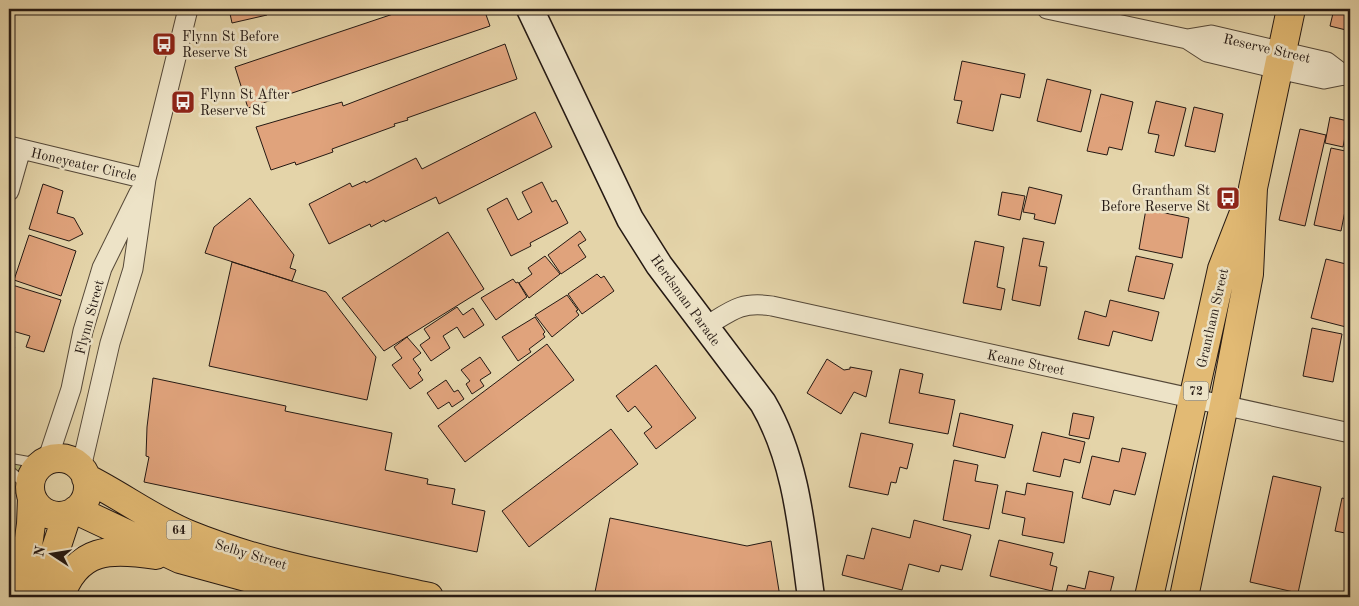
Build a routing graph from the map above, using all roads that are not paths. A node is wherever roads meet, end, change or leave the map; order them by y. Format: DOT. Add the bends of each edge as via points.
graph roads {
  1 [pos="188,9"];
  2 [pos="530,9"];
  3 [pos="1047,9"];
  4 [pos="1291,9"];
  5 [pos="1280,61"];
  6 [pos="1347,76"];
  7 [pos="15,148"];
  8 [pos="146,179"];
  9 [pos="1253,188"];
  10 [pos="9,191"];
  11 [pos="706,327"];
  12 [pos="1194,398"];
  13 [pos="1224,405"];
  14 [pos="1350,433"];
  15 [pos="9,458"];
  16 [pos="44,462"];
  17 [pos="9,470"];
  18 [pos="84,473"];
  19 [pos="31,493"];
  20 [pos="72,513"];
  21 [pos="180,559"];
  22 [pos="21,597"];
  23 [pos="40,597"];
  24 [pos="60,597"];
  25 [pos="337,597"];
  26 [pos="429,597"];
  27 [pos="811,597"];
  28 [pos="1150,597"];
  29 [pos="1184,597"];
  1 -- 8 [label="street, Flynn Street"];
  2 -- 11 [label="main road, Herdsman Parade" via="630,219 659,265"];
  3 -- 5 [label="street, Reserve Street" via="1187,38 1207,52"];
  4 -- 5 [label="main road, Grantham Street / 72"];
  5 -- 6 [label="street, Reserve Street" via="1324,79"];
  5 -- 9 [label="main road, Grantham Street / 72"];
  7 -- 8 [label="street, Honeyeater Circle"];
  7 -- 10 [label="street, Honeyeater Circle"];
  8 -- 16 [label="street, Flynn Street" via="102,268 83,332 71,389"];
  8 -- 18 [label="street, Flynn Street" via="133,269 110,342"];
  9 -- 12 [label="main road, Grantham Street / 72" via="1222,269"];
  9 -- 13 [label="main road, Grantham Street / 72" via="1249,274"];
  11 -- 12 [label="street, Keane Street" via="748,304 772,306"];
  11 -- 27 [label="main road, Herdsman Parade" via="774,420 792,474"];
  12 -- 13 [label="street, Keane Street"];
  12 -- 28 [label="main road, Grantham Street / 72"];
  13 -- 14 [label="street, Keane Street"];
  13 -- 29 [label="main road, Grantham Street / 72"];
  15 -- 16 [label="lane"];
  16 -- 18 [label="main road, 64" via="65,459"];
  16 -- 19 [label="main road" via="35,470"];
  17 -- 19 [label="lane"];
  18 -- 20 [label="main road" via="86,496"];
  18 -- 26 [label="main road, Selby Street / 64" via="149,516 228,549 280,564"];
  19 -- 20 [label="main road, 64" via="37,505 50,515"];
  19 -- 22 [label="main road" via="31,524"];
  20 -- 21 [label="main road, Selby Street / 64"];
  20 -- 23 [label="main road"];
  21 -- 24 [label="main road, 64" via="115,550 94,555 72,573"];
  21 -- 25 [label="main road, Selby Street / 64"];
}
